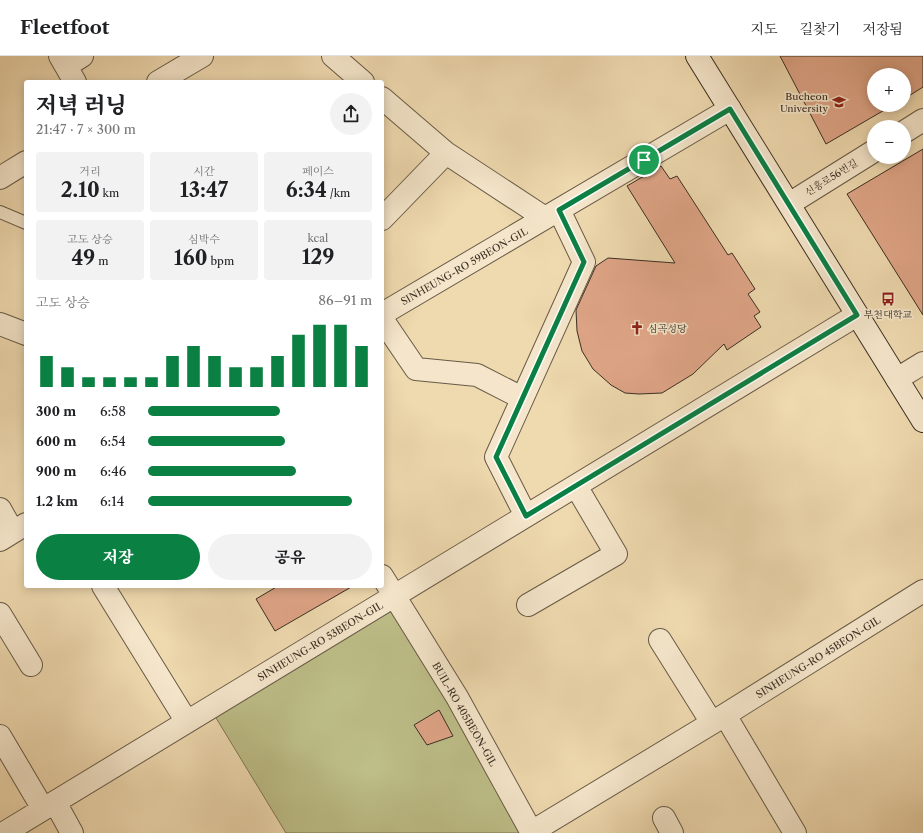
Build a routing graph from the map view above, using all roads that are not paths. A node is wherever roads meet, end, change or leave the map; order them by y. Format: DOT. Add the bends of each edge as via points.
graph roads {
  1 [pos="202,56"];
  2 [pos="333,56"];
  3 [pos="697,56"];
  4 [pos="161,80"];
  5 [pos="361,80"];
  6 [pos="384,100"];
  7 [pos="730,109"];
  8 [pos="923,120"];
  9 [pos="911,128"];
  10 [pos="446,153"];
  11 [pos="867,155"];
  12 [pos="24,163"];
  13 [pos="0,178"];
  14 [pos="789,204"];
  15 [pos="0,212"];
  16 [pos="552,214"];
  17 [pos="384,217"];
  18 [pos="24,222"];
  19 [pos="384,313"];
  20 [pos="857,315"];
  21 [pos="384,322"];
  22 [pos="0,324"];
  23 [pos="24,333"];
  24 [pos="923,363"];
  25 [pos="897,379"];
  26 [pos="522,398"];
  27 [pos="923,421"];
  28 [pos="576,486"];
  29 [pos="0,509"];
  30 [pos="526,516"];
  31 [pos="13,532"];
  32 [pos="384,579"];
  33 [pos="104,588"];
  34 [pos="923,591"];
  35 [pos="394,596"];
  36 [pos="528,605"];
  37 [pos="0,614"];
  38 [pos="660,640"];
  39 [pos="31,665"];
  40 [pos="718,719"];
  41 [pos="187,722"];
  42 [pos="0,736"];
  43 [pos="49,806"];
  44 [pos="4,833"];
  45 [pos="72,833"];
  46 [pos="531,833"];
  47 [pos="795,833"];
  1 -- 4 [label="street"];
  2 -- 5 [label="street"];
  3 -- 7 [label="street"];
  6 -- 10 [label="street"];
  7 -- 14 [label="street"];
  7 -- 16 [label="street, SINHEUNG-RO 59BEON-GIL"];
  8 -- 9 [label="street"];
  10 -- 16 [label="street"];
  10 -- 17 [label="street"];
  11 -- 14 [label="street, 신흥로56번길"];
  12 -- 13 [label="street"];
  14 -- 20 [label="street"];
  15 -- 18 [label="lane"];
  16 -- 19 [label="street, SINHEUNG-RO 59BEON-GIL"];
  16 -- 26 [label="street" via="584,262"];
  20 -- 25 [label="street"];
  20 -- 28 [label="street, SINHEUNG-RO 53BEON-GIL"];
  21 -- 26 [label="street" via="416,369 477,375"];
  22 -- 23 [label="street"];
  24 -- 25 [label="street"];
  25 -- 27 [label="street"];
  26 -- 30 [label="street" via="496,457"];
  28 -- 30 [label="street, SINHEUNG-RO 53BEON-GIL"];
  28 -- 36 [label="street" via="616,554"];
  29 -- 31 [label="street"];
  30 -- 35 [label="street, SINHEUNG-RO 53BEON-GIL"];
  32 -- 35 [label="street, BUIL-RO 405BEON-GIL"];
  33 -- 41 [label="street"];
  34 -- 40 [label="street, SINHEUNG-RO 45BEON-GIL"];
  35 -- 41 [label="street, SINHEUNG-RO 53BEON-GIL"];
  35 -- 46 [label="street, BUIL-RO 405BEON-GIL" via="457,697"];
  37 -- 39 [label="street"];
  38 -- 40 [label="street"];
  40 -- 46 [label="street, SINHEUNG-RO 45BEON-GIL"];
  40 -- 47 [label="street"];
  41 -- 43 [label="street, SINHEUNG-RO 53BEON-GIL"];
  42 -- 43 [label="street"];
  43 -- 44 [label="street, SINHEUNG-RO 53BEON-GIL"];
  43 -- 45 [label="street"];
}
